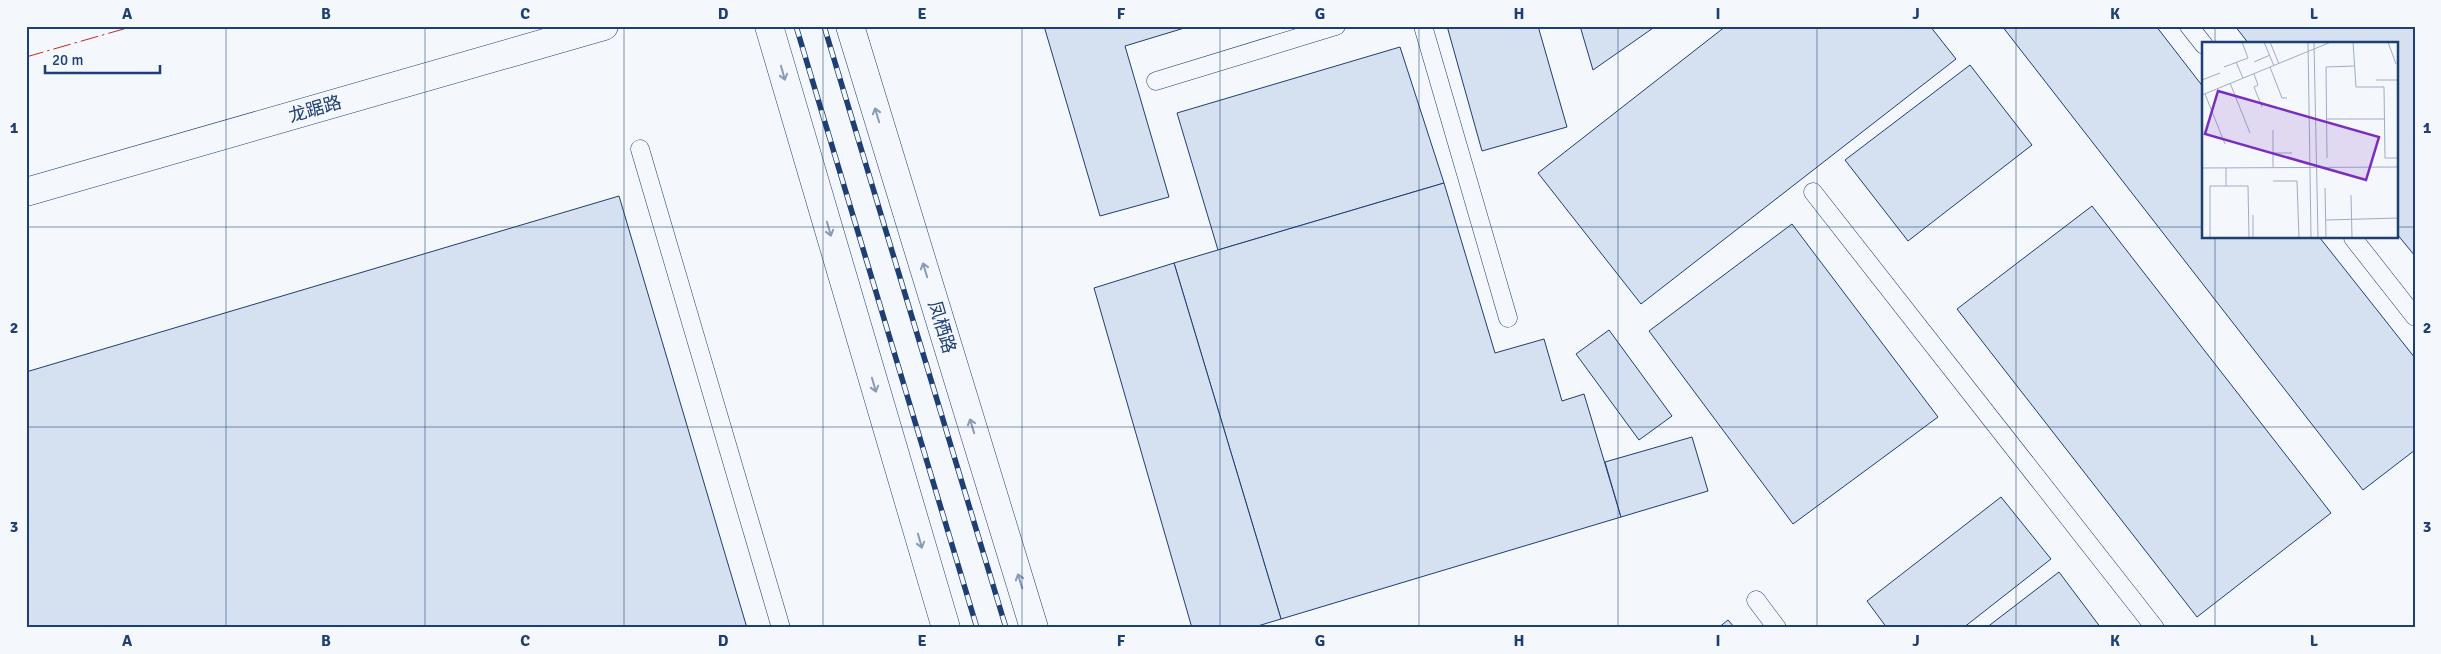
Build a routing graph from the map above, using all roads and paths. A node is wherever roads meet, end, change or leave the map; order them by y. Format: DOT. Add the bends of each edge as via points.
graph roads {
  1 [pos="604,26"];
  2 [pos="769,26"];
  3 [pos="850,26"];
  4 [pos="1336,26"];
  5 [pos="1423,26"];
  6 [pos="2189,26"];
  7 [pos="2202,42"];
  8 [pos="1156,81"];
  9 [pos="640,149"];
  10 [pos="26,192"];
  11 [pos="1813,192"];
  12 [pos="2354,239"];
  13 [pos="2415,317"];
  14 [pos="1508,318"];
  15 [pos="1756,600"];
  16 [pos="781,628"];
  17 [pos="946,628"];
  18 [pos="1034,628"];
  19 [pos="1777,628"];
  20 [pos="2155,628"];
  1 -- 10 [label="main road, 龙踞路"];
  2 -- 17 [label="main road, one-way"];
  18 -- 3 [label="main road, 凤栖路, one-way"];
  4 -- 8 [label="lane"];
  5 -- 14 [label="lane"];
  6 -- 7 [label="lane"];
  9 -- 16 [label="lane"];
  11 -- 20 [label="lane"];
  12 -- 13 [label="lane"];
  15 -- 19 [label="lane"];
}
